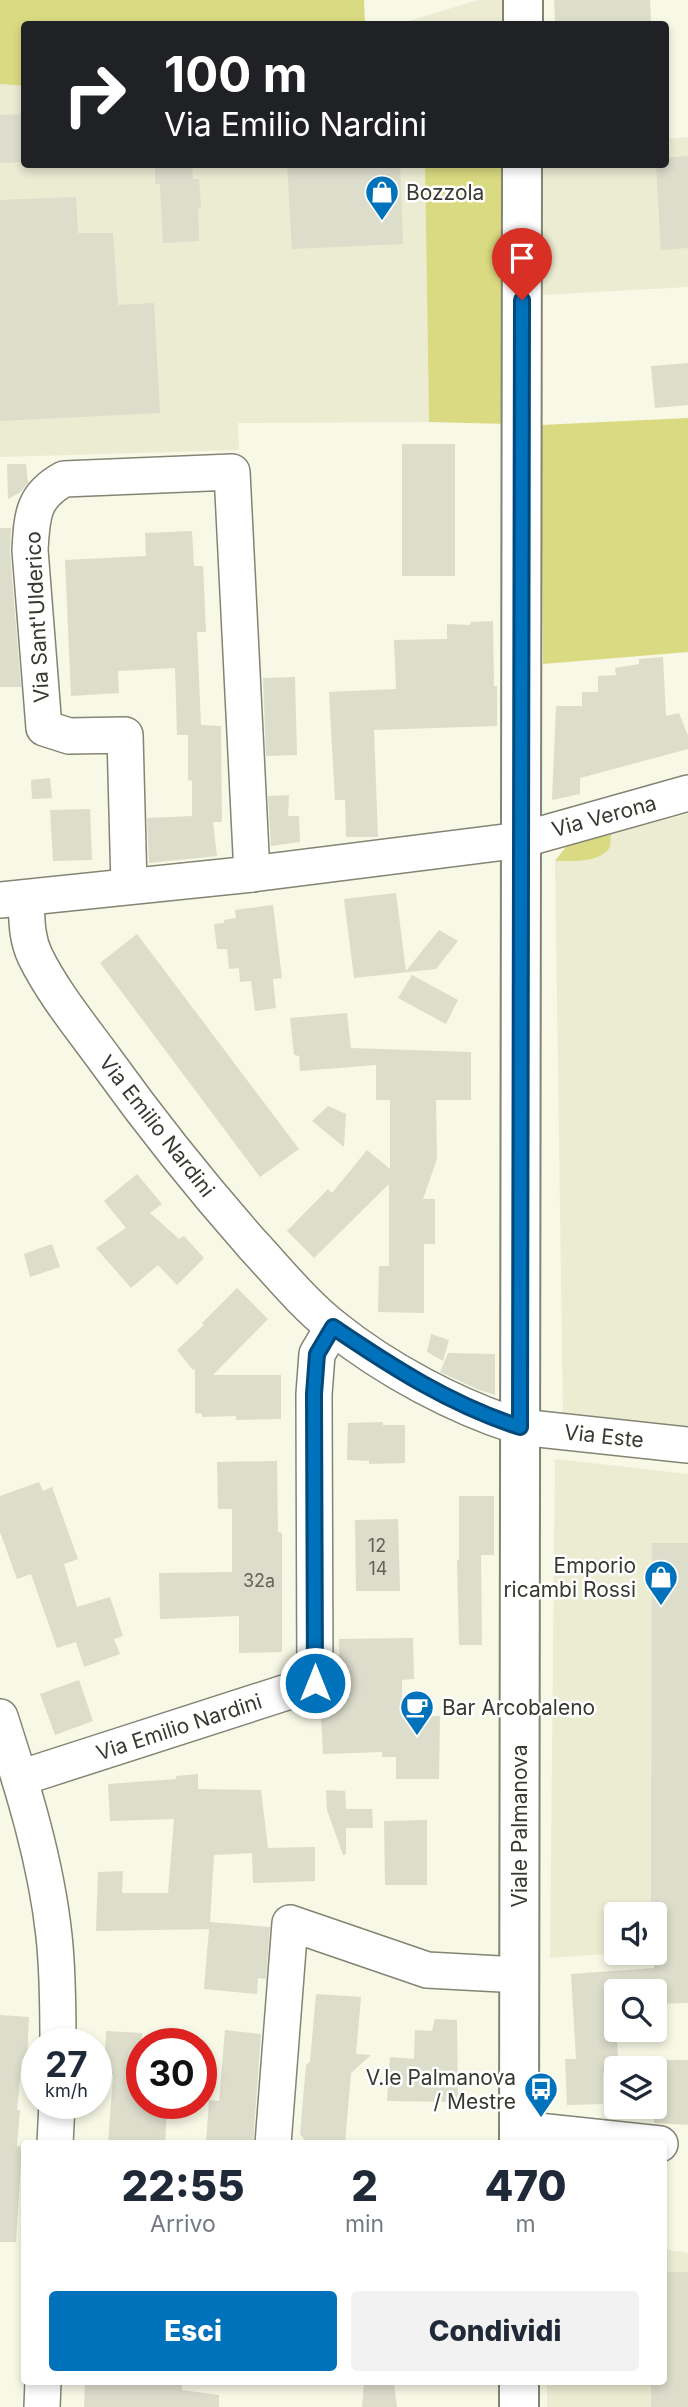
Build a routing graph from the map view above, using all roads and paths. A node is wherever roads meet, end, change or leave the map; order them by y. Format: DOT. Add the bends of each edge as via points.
graph roads {
  1 [pos="523,0"];
  2 [pos="523,21"];
  3 [pos="522,168"];
  4 [pos="688,793"];
  5 [pos="521,840"];
  6 [pos="252,874"];
  7 [pos="129,886"];
  8 [pos="13,899"];
  9 [pos="333,1327"];
  10 [pos="520,1427"];
  11 [pos="688,1445"];
  12 [pos="0,1717"];
  13 [pos="20,1777"];
  14 [pos="519,1975"];
  15 [pos="58,2028"];
  16 [pos="56,2119"];
  17 [pos="519,2136"];
  18 [pos="55,2140"];
  19 [pos="273,2140"];
  20 [pos="590,2140"];
  21 [pos="667,2144"];
  22 [pos="688,2145"];
  23 [pos="43,2385"];
  24 [pos="519,2385"];
  25 [pos="42,2407"];
  26 [pos="519,2407"];
  1 -- 2 [label="main road"];
  3 -- 5 [label="main road, Viale Palmanova"];
  4 -- 5 [label="street, Via Verona"];
  5 -- 6 [label="street"];
  5 -- 10 [label="main road, Viale Palmanova"];
  6 -- 7 [label="street"];
  6 -- 7 [label="street, Via Sant'Ulderico" via="232,472 64,479 50,486 37,502 32,523 30,550 44,728 69,736 125,735"];
  7 -- 8 [label="street"];
  8 -- 9 [label="street, Via Emilio Nardini" via="36,956 141,1109 213,1200 296,1293"];
  9 -- 10 [label="street, Via Emilio Nardini" via="428,1387"];
  9 -- 13 [label="street, Via Emilio Nardini" via="317,1354 314,1394 315,1683"];
  10 -- 11 [label="street, Via Este"];
  10 -- 14 [label="main road, Viale Palmanova"];
  12 -- 13 [label="street"];
  13 -- 15 [label="street" via="54,1936"];
  14 -- 17 [label="main road, Viale Palmanova"];
  14 -- 19 [label="street" via="428,1970 290,1923"];
  16 -- 18 [label="street"];
  17 -- 20 [label="street"];
  21 -- 22 [label="street"];
  23 -- 25 [label="street"];
  24 -- 26 [label="main road"];
}
